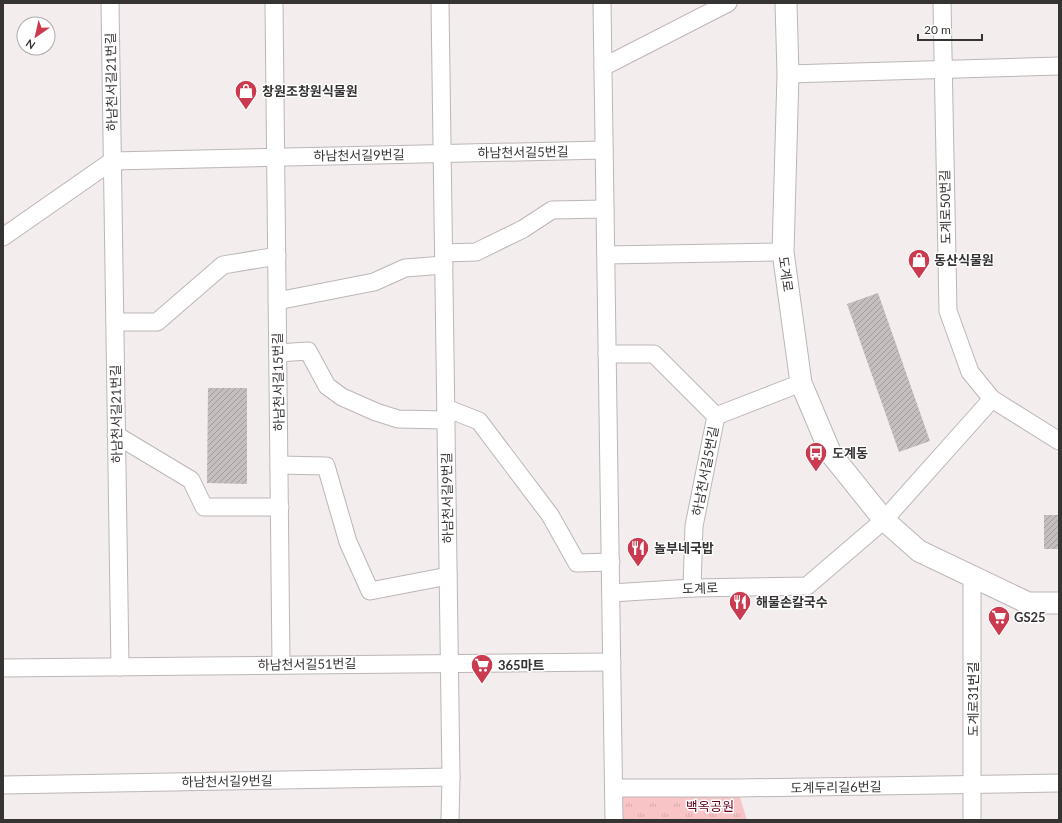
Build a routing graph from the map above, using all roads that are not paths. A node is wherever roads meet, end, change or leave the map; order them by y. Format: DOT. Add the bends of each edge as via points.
graph roads {
  1 [pos="110,3"];
  2 [pos="274,3"];
  3 [pos="440,3"];
  4 [pos="602,3"];
  5 [pos="728,3"];
  6 [pos="786,3"];
  7 [pos="942,3"];
  8 [pos="1059,66"];
  9 [pos="603,67"];
  10 [pos="942,68"];
  11 [pos="788,74"];
  12 [pos="604,150"];
  13 [pos="442,153"];
  14 [pos="276,157"];
  15 [pos="112,161"];
  16 [pos="605,209"];
  17 [pos="3,236"];
  18 [pos="783,252"];
  19 [pos="606,255"];
  20 [pos="277,256"];
  21 [pos="444,259"];
  22 [pos="277,301"];
  23 [pos="115,322"];
  24 [pos="278,352"];
  25 [pos="607,354"];
  26 [pos="801,383"];
  27 [pos="992,399"];
  28 [pos="446,414"];
  29 [pos="716,416"];
  30 [pos="116,435"];
  31 [pos="1059,441"];
  32 [pos="279,465"];
  33 [pos="280,507"];
  34 [pos="884,520"];
  35 [pos="610,562"];
  36 [pos="448,576"];
  37 [pos="972,578"];
  38 [pos="692,588"];
  39 [pos="611,593"];
  40 [pos="1059,603"];
  41 [pos="612,662"];
  42 [pos="450,663"];
  43 [pos="281,665"];
  44 [pos="120,667"];
  45 [pos="3,668"];
  46 [pos="451,777"];
  47 [pos="1059,783"];
  48 [pos="973,784"];
  49 [pos="3,785"];
  50 [pos="614,788"];
  51 [pos="450,820"];
  52 [pos="614,820"];
  53 [pos="972,820"];
  1 -- 15 [label="street, 하남천서길21번길"];
  2 -- 14 [label="street, 하남천서길15번길"];
  3 -- 13 [label="street, 하남천서길9번길"];
  4 -- 9 [label="street"];
  5 -- 9 [label="street"];
  6 -- 11 [label="street, 도계로"];
  7 -- 10 [label="street, 도계로50번길"];
  8 -- 10 [label="street"];
  9 -- 12 [label="street"];
  10 -- 11 [label="street"];
  10 -- 27 [label="street, 도계로50번길" via="948,311 970,372"];
  11 -- 18 [label="street, 도계로"];
  12 -- 13 [label="street, 하남천서길5번길"];
  12 -- 16 [label="street"];
  13 -- 14 [label="street, 하남천서길9번길"];
  13 -- 21 [label="street, 하남천서길9번길"];
  14 -- 15 [label="street"];
  14 -- 20 [label="street, 하남천서길15번길"];
  15 -- 17 [label="street"];
  15 -- 23 [label="street, 하남천서길21번길"];
  16 -- 19 [label="street"];
  16 -- 21 [label="street" via="552,210 523,229 476,252"];
  18 -- 19 [label="street"];
  18 -- 26 [label="street, 도계로"];
  19 -- 25 [label="street"];
  20 -- 22 [label="street, 하남천서길15번길"];
  20 -- 23 [label="street" via="223,265 156,322"];
  21 -- 22 [label="street" via="405,268 374,282"];
  21 -- 28 [label="street, 하남천서길9번길"];
  22 -- 24 [label="street, 하남천서길15번길"];
  23 -- 30 [label="street, 하남천서길21번길"];
  24 -- 28 [label="street" via="308,351 327,386 342,397 376,412 398,419"];
  24 -- 32 [label="street, 하남천서길15번길"];
  25 -- 29 [label="street, 하남천서길5번길" via="654,354"];
  25 -- 35 [label="street"];
  26 -- 29 [label="street"];
  26 -- 34 [label="street, 도계로" via="831,454"];
  27 -- 31 [label="street, 도계로50번길"];
  27 -- 34 [label="street"];
  28 -- 35 [label="street" via="479,421 550,515 577,563"];
  28 -- 36 [label="street, 하남천서길9번길"];
  29 -- 38 [label="street, 하남천서길5번길" via="694,526"];
  30 -- 33 [label="street" via="191,480 204,507"];
  30 -- 44 [label="street, 하남천서길21번길"];
  32 -- 33 [label="street, 하남천서길15번길"];
  32 -- 36 [label="street" via="326,466 348,542 370,591"];
  33 -- 43 [label="street, 하남천서길15번길"];
  34 -- 37 [label="street, 도계로" via="919,551"];
  34 -- 38 [label="street, 도계로" via="807,586"];
  35 -- 39 [label="street"];
  36 -- 42 [label="street, 하남천서길9번길"];
  37 -- 40 [label="street, 도계로" via="1028,603"];
  37 -- 48 [label="street, 도계로31번길"];
  38 -- 39 [label="street, 도계로"];
  39 -- 41 [label="street"];
  41 -- 42 [label="street, 하남천서길51번길"];
  41 -- 50 [label="street"];
  42 -- 43 [label="street, 하남천서길51번길"];
  42 -- 46 [label="street, 하남천서길9번길"];
  43 -- 44 [label="street, 하남천서길51번길"];
  44 -- 45 [label="street, 하남천서길51번길"];
  46 -- 49 [label="street, 하남천서길9번길"];
  46 -- 51 [label="street, 하남천서길9번길"];
  47 -- 48 [label="street, 도계두리길6번길"];
  48 -- 50 [label="street, 도계두리길6번길"];
  48 -- 53 [label="street, 도계로31번길"];
  50 -- 52 [label="street"];
}
